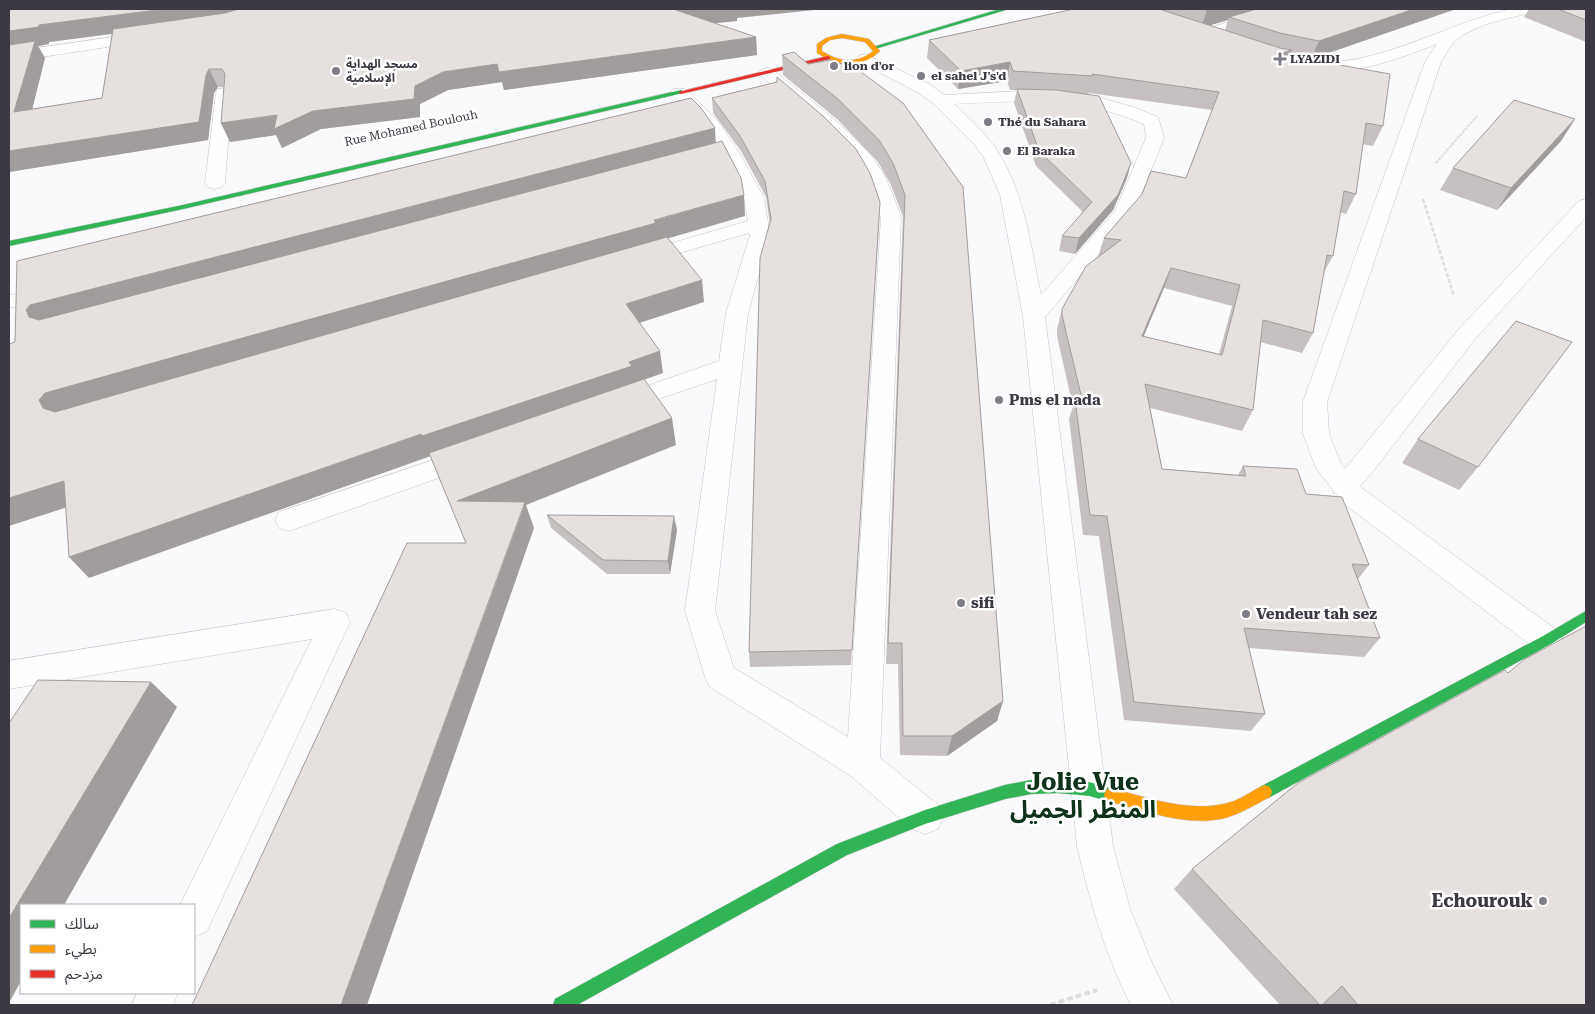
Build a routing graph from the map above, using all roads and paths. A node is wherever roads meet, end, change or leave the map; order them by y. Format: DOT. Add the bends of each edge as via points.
graph roads {
  1 [pos="1006,9"];
  2 [pos="1285,9"];
  3 [pos="1529,9"];
  4 [pos="876,28"];
  5 [pos="1465,28"];
  6 [pos="1184,29"];
  7 [pos="165,35"];
  8 [pos="1201,35"];
  9 [pos="850,36"];
  10 [pos="1228,44"];
  11 [pos="808,50"];
  12 [pos="871,53"];
  13 [pos="9,57"];
  14 [pos="828,58"];
  15 [pos="1288,62"];
  16 [pos="767,72"];
  17 [pos="224,93"];
  18 [pos="679,93"];
  19 [pos="940,100"];
  20 [pos="1476,116"];
  21 [pos="426,139"];
  22 [pos="1431,168"];
  23 [pos="215,183"];
  24 [pos="1422,197"];
  25 [pos="1586,205"];
  26 [pos="758,224"];
  27 [pos="9,244"];
  28 [pos="624,263"];
  29 [pos="1034,316"];
  30 [pos="1467,334"];
  31 [pos="729,366"];
  32 [pos="598,412"];
  33 [pos="495,448"];
  34 [pos="1344,486"];
  35 [pos="289,520"];
  36 [pos="1586,616"];
  37 [pos="1547,640"];
  38 [pos="9,675"];
  39 [pos="863,765"];
  40 [pos="1089,789"];
  41 [pos="925,817"];
  42 [pos="195,916"];
  43 [pos="561,1005"];
  44 [pos="1153,1005"];
  1 -- 12 [label="main road"];
  2 -- 8 [label="street"];
  3 -- 5 [label="street" via="1496,16"];
  4 -- 9 [label="main road"];
  5 -- 15 [label="street" via="1372,60 1333,67"];
  5 -- 34 [label="street" via="1447,40 1433,62 1315,402 1316,434 1329,468"];
  6 -- 8 [label="street"];
  7 -- 13 [label="street"];
  8 -- 10 [label="street"];
  9 -- 11 [label="main road, Rue Mohamed Boulouh" via="828,39"];
  9 -- 12 [label="main road" via="864,39"];
  11 -- 14 [label="main road"];
  11 -- 21 [label="main road, Rue Mohamed Boulouh"];
  12 -- 14 [label="main road" via="850,62"];
  12 -- 19 [label="street"];
  14 -- 16 [label="main road"];
  16 -- 18 [label="main road"];
  16 -- 39 [label="street" via="865,160 881,188 891,218"];
  17 -- 23 [label="street"];
  18 -- 26 [label="street" via="710,123 721,155 754,198"];
  18 -- 27 [label="main road"];
  19 -- 29 [label="street" via="981,141 1002,176 1010,195"];
  19 -- 29 [label="street" via="1056,96 1088,100 1152,121 1155,138 1124,214"];
  20 -- 22 [label="path"];
  24 -- 30 [label="path"];
  25 -- 30 [label="street"];
  26 -- 28 [label="street"];
  26 -- 31 [label="street" via="760,235 737,313"];
  29 -- 40 [label="street"];
  30 -- 34 [label="street"];
  31 -- 32 [label="street"];
  31 -- 39 [label="street" via="700,611 721,676"];
  33 -- 35 [label="street"];
  34 -- 37 [label="street" via="1353,496"];
  36 -- 37 [label="main road"];
  37 -- 40 [label="main road" via="1233,809 1206,813 1176,811"];
  38 -- 42 [label="street" via="335,622"];
  39 -- 41 [label="street"];
  40 -- 41 [label="main road" via="1031,786"];
  40 -- 44 [label="street" via="1094,846 1111,909 1138,977"];
  41 -- 43 [label="main road" via="842,848"];
}
